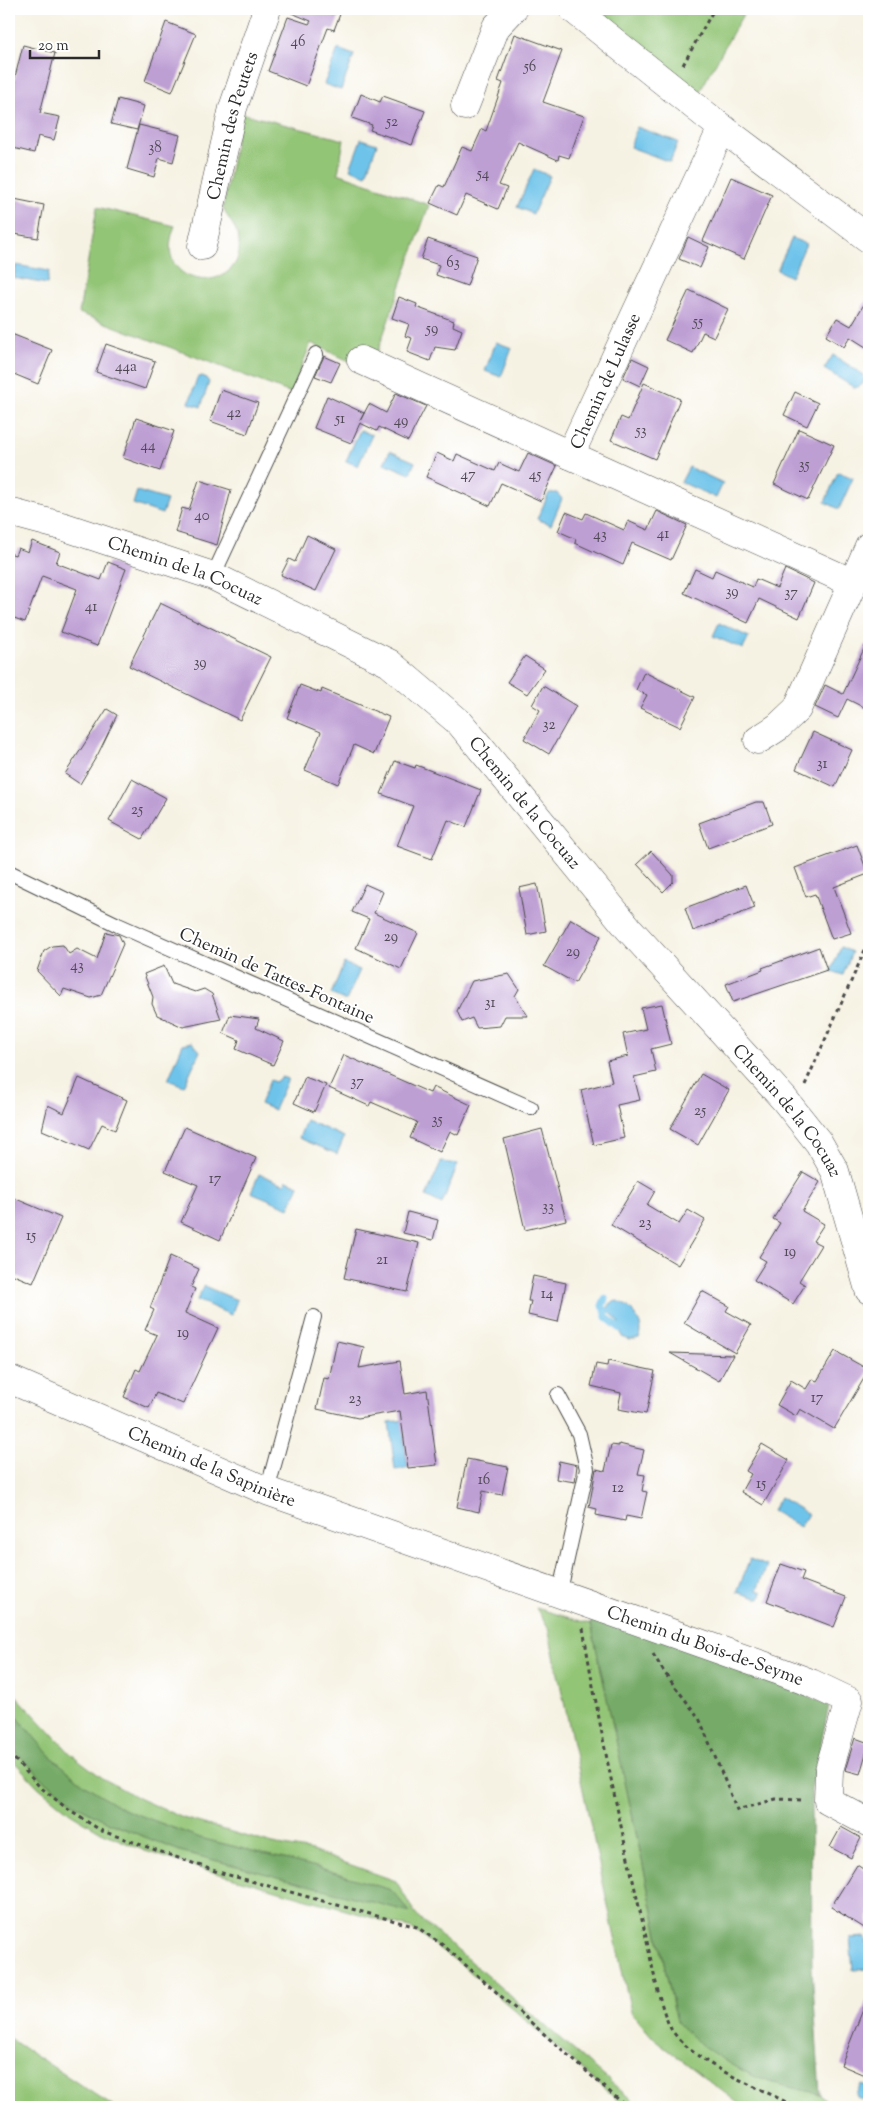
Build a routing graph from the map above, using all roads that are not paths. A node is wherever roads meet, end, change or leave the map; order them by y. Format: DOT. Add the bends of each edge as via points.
graph roads {
  1 [pos="268,9"];
  2 [pos="513,9"];
  3 [pos="573,9"];
  4 [pos="465,106"];
  5 [pos="722,128"];
  6 [pos="869,239"];
  7 [pos="202,246"];
  8 [pos="316,354"];
  9 [pos="361,360"];
  10 [pos="570,455"];
  11 [pos="9,512"];
  12 [pos="869,546"];
  13 [pos="213,576"];
  14 [pos="853,582"];
  15 [pos="758,740"];
  16 [pos="9,872"];
  17 [pos="531,1108"];
  18 [pos="869,1290"];
  19 [pos="314,1317"];
  20 [pos="9,1378"];
  21 [pos="558,1395"];
  22 [pos="267,1492"];
  23 [pos="420,1544"];
  24 [pos="559,1595"];
  25 [pos="869,1823"];
  1 -- 7 [label="street, Chemin des Peutets" via="233,108"];
  2 -- 4 [label="street" via="496,27"];
  3 -- 5 [label="street"];
  5 -- 6 [label="street"];
  5 -- 10 [label="street, Chemin de Lulasse" via="709,150"];
  8 -- 13 [label="lane"];
  9 -- 10 [label="street"];
  10 -- 14 [label="street, Chemin de Lulasse"];
  11 -- 13 [label="street, Chemin de la Cocuaz"];
  12 -- 14 [label="street"];
  13 -- 18 [label="street, Chemin de la Cocuaz" via="389,663 460,723 629,929 819,1143 835,1170"];
  14 -- 15 [label="street" via="797,709"];
  16 -- 17 [label="lane, Chemin de Tattes-Fontaine" via="118,925"];
  19 -- 22 [label="lane"];
  20 -- 22 [label="street, Chemin de la Sapinière"];
  21 -- 24 [label="lane" via="579,1434 587,1469"];
  22 -- 23 [label="street, Chemin de la Sapinière"];
  23 -- 24 [label="street, Chemin du Bois-de-Seyme"];
  24 -- 25 [label="street, Chemin du Bois-de-Seyme" via="777,1670 849,1701 828,1770 828,1801"];
}
